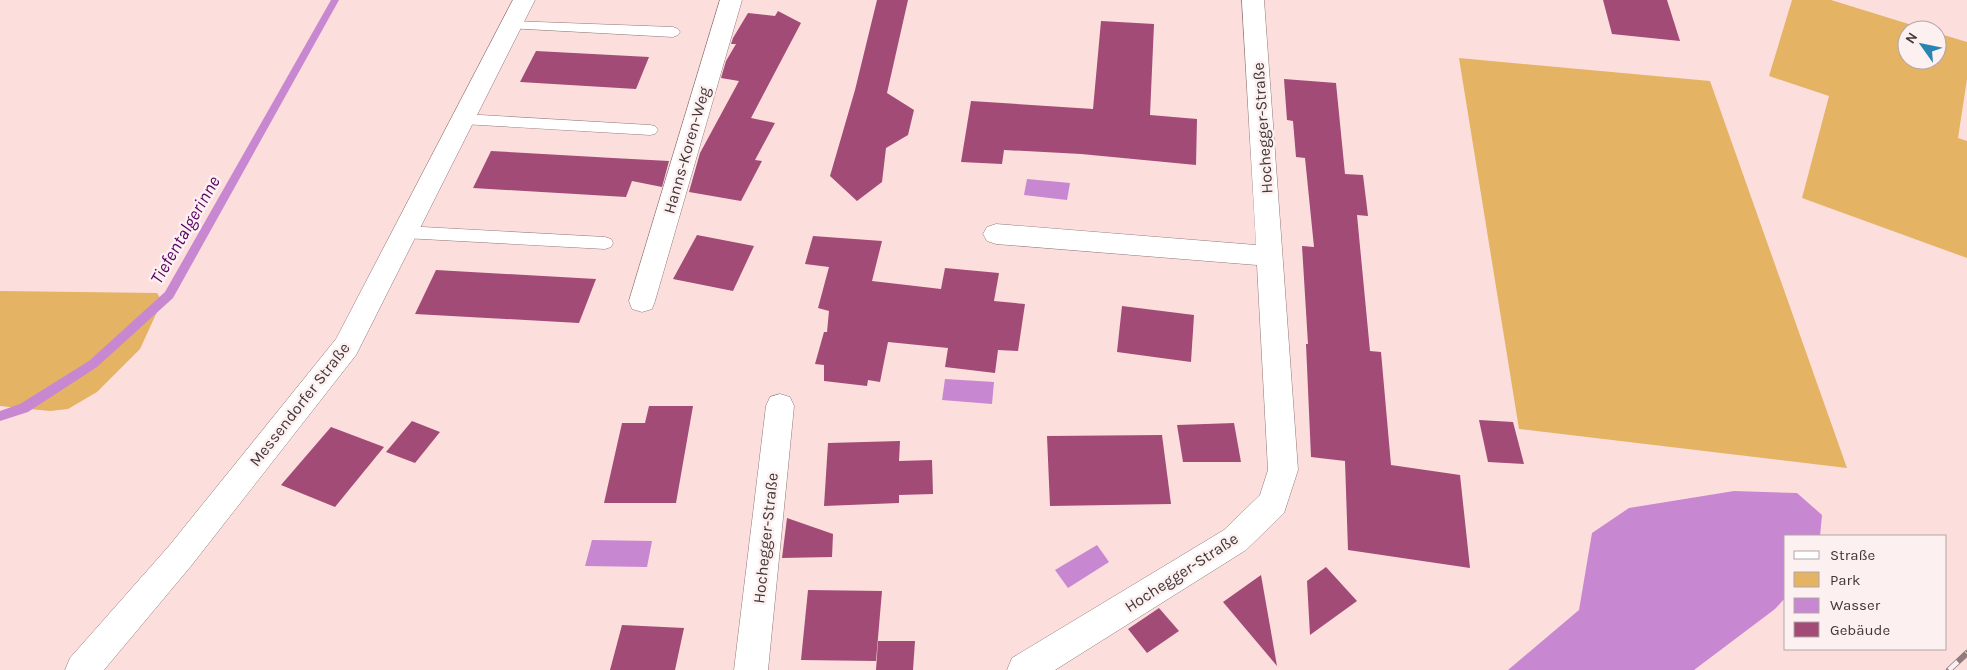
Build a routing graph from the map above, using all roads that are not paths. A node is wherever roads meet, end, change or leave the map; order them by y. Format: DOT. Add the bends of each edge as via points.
graph roads {
  1 [pos="524,0"];
  2 [pos="731,0"];
  3 [pos="1253,0"];
  4 [pos="511,25"];
  5 [pos="672,32"];
  6 [pos="463,119"];
  7 [pos="650,130"];
  8 [pos="404,232"];
  9 [pos="996,234"];
  10 [pos="605,243"];
  11 [pos="1270,256"];
  12 [pos="642,301"];
  13 [pos="780,406"];
  14 [pos="82,670"];
  15 [pos="751,670"];
  16 [pos="1024,670"];
  1 -- 4 [label="street, Messendorfer Straße"];
  2 -- 12 [label="street, Hanns-Koren-Weg"];
  3 -- 11 [label="street, Hochegger-Straße"];
  4 -- 5 [label="lane"];
  4 -- 6 [label="street, Messendorfer Straße"];
  6 -- 7 [label="lane"];
  6 -- 8 [label="street, Messendorfer Straße"];
  8 -- 10 [label="lane"];
  8 -- 14 [label="street, Messendorfer Straße" via="346,347 180,556"];
  9 -- 11 [label="street"];
  11 -- 16 [label="street, Hochegger-Straße" via="1282,470 1273,502 1235,540"];
  13 -- 15 [label="street, Hochegger-Straße"];
}
